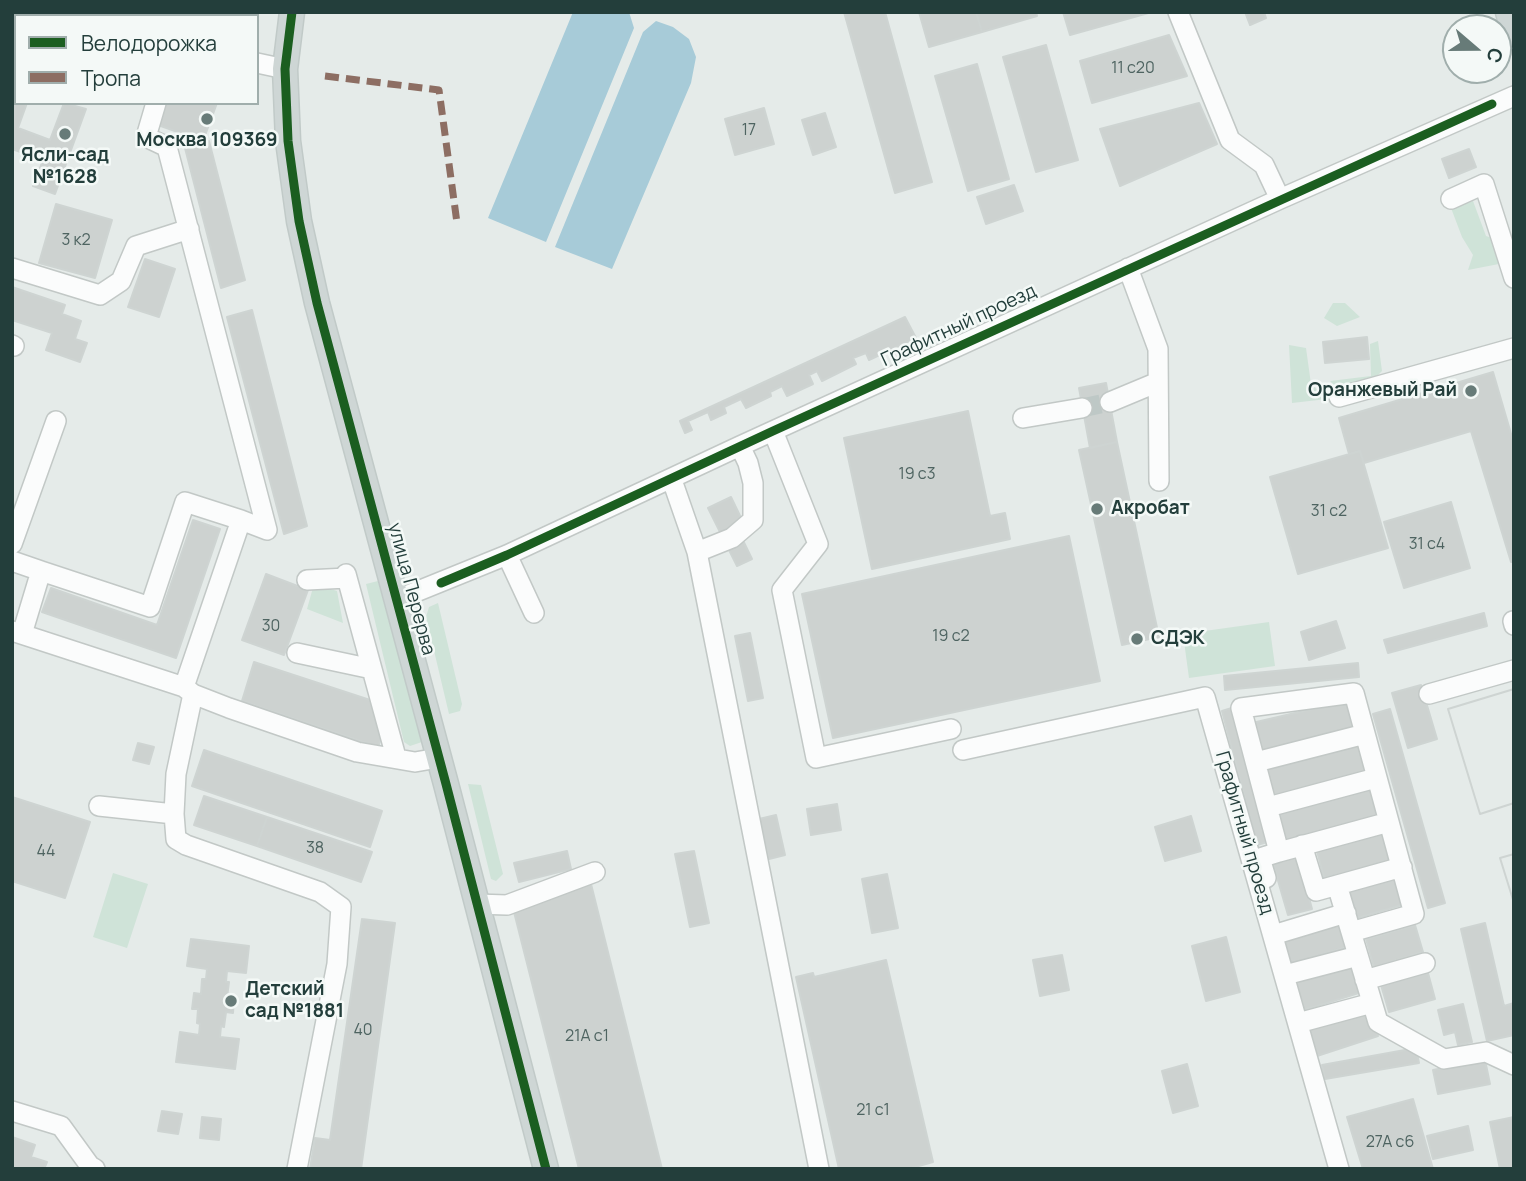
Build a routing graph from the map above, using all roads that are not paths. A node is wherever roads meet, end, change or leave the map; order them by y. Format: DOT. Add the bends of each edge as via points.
graph roads {
  1 [pos="292,12"];
  2 [pos="1178,12"];
  3 [pos="1508,12"];
  4 [pos="1514,34"];
  5 [pos="259,63"];
  6 [pos="285,69"];
  7 [pos="1514,96"];
  8 [pos="155,105"];
  9 [pos="1280,198"];
  10 [pos="1451,199"];
  11 [pos="189,229"];
  12 [pos="12,268"];
  13 [pos="1129,268"];
  14 [pos="1514,278"];
  15 [pos="1514,348"];
  16 [pos="1158,382"];
  17 [pos="1339,397"];
  18 [pos="1110,402"];
  19 [pos="1082,408"];
  20 [pos="1024,418"];
  21 [pos="56,421"];
  22 [pos="773,431"];
  23 [pos="740,446"];
  24 [pos="672,480"];
  25 [pos="1158,481"];
  26 [pos="241,520"];
  27 [pos="12,544"];
  28 [pos="697,552"];
  29 [pos="507,555"];
  30 [pos="12,561"];
  31 [pos="41,570"];
  32 [pos="307,580"];
  33 [pos="396,600"];
  34 [pos="534,613"];
  35 [pos="17,632"];
  36 [pos="297,653"];
  37 [pos="372,669"];
  38 [pos="1514,670"];
  39 [pos="189,691"];
  40 [pos="1429,694"];
  41 [pos="951,729"];
  42 [pos="1365,734"];
  43 [pos="962,750"];
  44 [pos="396,757"];
  45 [pos="438,758"];
  46 [pos="1255,762"];
  47 [pos="1376,778"];
  48 [pos="99,806"];
  49 [pos="1268,807"];
  50 [pos="174,814"];
  51 [pos="1390,822"];
  52 [pos="1302,845"];
  53 [pos="1279,852"];
  54 [pos="1402,867"];
  55 [pos="595,872"];
  56 [pos="1337,885"];
  57 [pos="476,904"];
  58 [pos="1348,923"];
  59 [pos="1275,929"];
  60 [pos="1358,956"];
  61 [pos="1425,963"];
  62 [pos="1285,975"];
  63 [pos="1365,980"];
  64 [pos="1372,1003"];
  65 [pos="1298,1023"];
  66 [pos="1514,1065"];
  67 [pos="1492,1071"];
  68 [pos="12,1111"];
  69 [pos="95,1169"];
  70 [pos="297,1169"];
  71 [pos="546,1169"];
  72 [pos="819,1169"];
  73 [pos="1339,1169"];
  1 -- 6 [label="main road, улица Перерва"];
  2 -- 9 [label="street" via="1230,140 1264,165"];
  3 -- 4 [label="main road"];
  5 -- 6 [label="street"];
  6 -- 33 [label="main road, улица Перерва" via="288,141 299,221"];
  7 -- 9 [label="street, Графитный проезд"];
  8 -- 11 [label="street" via="146,137 167,147"];
  9 -- 13 [label="street, Графитный проезд"];
  10 -- 14 [label="street" via="1484,184"];
  11 -- 12 [label="street" via="136,246 121,281 100,295"];
  11 -- 26 [label="street" via="267,530"];
  13 -- 16 [label="street" via="1158,349"];
  13 -- 22 [label="street, Графитный проезд"];
  15 -- 17 [label="street"];
  16 -- 18 [label="street"];
  16 -- 25 [label="street"];
  19 -- 20 [label="street"];
  21 -- 27 [label="street"];
  22 -- 23 [label="street, Графитный проезд"];
  22 -- 41 [label="street" via="818,544 782,590 816,758"];
  23 -- 24 [label="street, Графитный проезд"];
  23 -- 28 [label="street" via="753,483 753,520 732,538"];
  24 -- 28 [label="street"];
  24 -- 29 [label="street, Графитный проезд"];
  26 -- 31 [label="street" via="185,502 150,607"];
  26 -- 39 [label="street"];
  28 -- 72 [label="street"];
  29 -- 33 [label="street, Графитный проезд"];
  29 -- 34 [label="street"];
  30 -- 31 [label="street"];
  31 -- 35 [label="street"];
  32 -- 37 [label="street" via="346,576"];
  33 -- 45 [label="main road, улица Перерва"];
  35 -- 39 [label="street"];
  36 -- 37 [label="street"];
  37 -- 44 [label="street"];
  38 -- 40 [label="street"];
  39 -- 44 [label="street" via="357,752"];
  39 -- 50 [label="street"];
  42 -- 46 [label="street"];
  42 -- 46 [label="street" via="1354,692 1241,708"];
  42 -- 47 [label="street"];
  43 -- 59 [label="street, Графитный проезд" via="1205,697"];
  44 -- 45 [label="street" via="415,762"];
  45 -- 57 [label="main road, улица Перерва"];
  46 -- 49 [label="street"];
  47 -- 49 [label="street"];
  47 -- 51 [label="street"];
  48 -- 50 [label="street"];
  49 -- 53 [label="street"];
  50 -- 70 [label="street" via="176,839 186,845 320,892 341,907 337,964"];
  51 -- 52 [label="street"];
  51 -- 54 [label="street"];
  52 -- 53 [label="street"];
  52 -- 56 [label="street" via="1316,891"];
  53 -- 59 [label="street" via="1260,858"];
  54 -- 56 [label="street"];
  54 -- 58 [label="street" via="1414,914"];
  55 -- 57 [label="street" via="507,905"];
  56 -- 58 [label="street"];
  57 -- 71 [label="main road, улица Перерва"];
  58 -- 59 [label="street"];
  58 -- 60 [label="street"];
  59 -- 62 [label="street, Графитный проезд"];
  60 -- 62 [label="street"];
  60 -- 63 [label="street"];
  61 -- 63 [label="street"];
  62 -- 65 [label="street, Графитный проезд"];
  63 -- 64 [label="street"];
  64 -- 65 [label="street"];
  64 -- 66 [label="street" via="1378,1022 1444,1059 1486,1052"];
  65 -- 73 [label="street, Графитный проезд"];
  66 -- 67 [label="street"];
  68 -- 69 [label="street" via="61,1126"];
}
